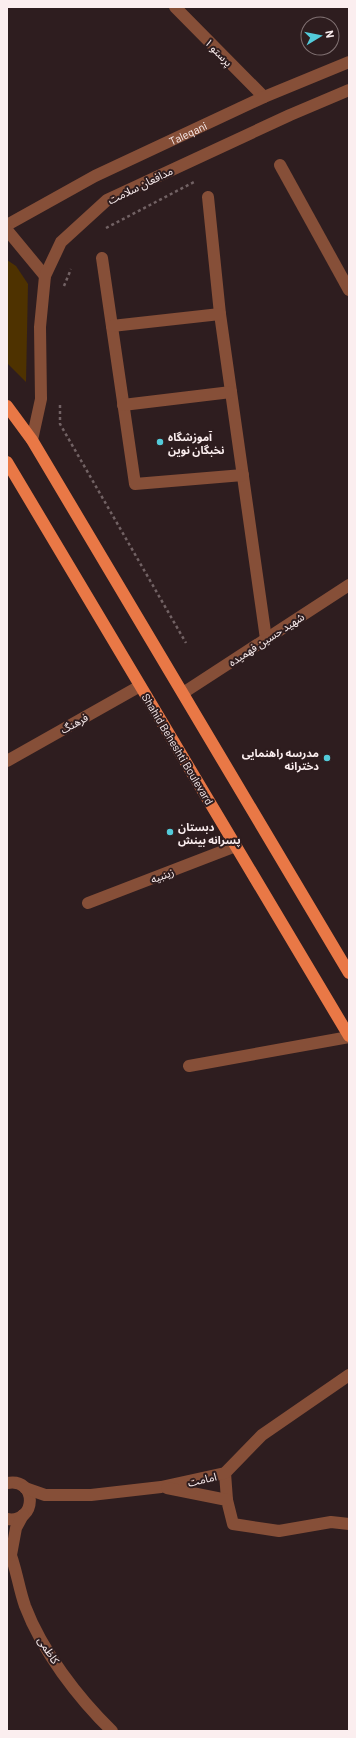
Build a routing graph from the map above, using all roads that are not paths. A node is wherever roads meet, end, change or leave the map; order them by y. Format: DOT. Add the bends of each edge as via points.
graph roads {
  1 [pos="175,7"];
  2 [pos="349,62"];
  3 [pos="349,90"];
  4 [pos="264,97"];
  5 [pos="280,165"];
  6 [pos="208,197"];
  7 [pos="7,225"];
  8 [pos="7,230"];
  9 [pos="102,258"];
  10 [pos="45,276"];
  11 [pos="349,290"];
  12 [pos="220,314"];
  13 [pos="112,326"];
  14 [pos="231,392"];
  15 [pos="123,404"];
  16 [pos="7,406"];
  17 [pos="32,440"];
  18 [pos="7,462"];
  19 [pos="243,475"];
  20 [pos="349,585"];
  21 [pos="266,639"];
  22 [pos="140,686"];
  23 [pos="183,693"];
  24 [pos="7,761"];
  25 [pos="236,846"];
  26 [pos="88,903"];
  27 [pos="349,973"];
  28 [pos="349,1037"];
  29 [pos="189,1066"];
  30 [pos="349,1375"];
  31 [pos="226,1473"];
  32 [pos="7,1482"];
  33 [pos="162,1487"];
  34 [pos="25,1488"];
  35 [pos="45,1495"];
  36 [pos="227,1500"];
  37 [pos="25,1513"];
  38 [pos="7,1518"];
  39 [pos="349,1524"];
  40 [pos="9,1550"];
  41 [pos="112,1731"];
  1 -- 4 [label="street, پرستو ۱"];
  2 -- 4 [label="street, Taleqani"];
  3 -- 10 [label="street, مدافعان سلامت" via="107,200 61,242"];
  4 -- 7 [label="street, Taleqani" via="95,176"];
  5 -- 11 [label="street"];
  6 -- 12 [label="street"];
  8 -- 10 [label="street"];
  9 -- 13 [label="street"];
  10 -- 17 [label="street, مدافعان سلامت" via="40,327 41,399"];
  12 -- 13 [label="street"];
  12 -- 14 [label="street"];
  13 -- 15 [label="street"];
  14 -- 15 [label="street"];
  14 -- 19 [label="street"];
  15 -- 19 [label="street" via="135,484"];
  16 -- 17 [label="main road"];
  17 -- 23 [label="main road"];
  18 -- 22 [label="main road, Shahid Beheshti Boulevard"];
  19 -- 21 [label="street"];
  20 -- 21 [label="street, شهید حسین فهمیده"];
  21 -- 23 [label="street, شهید حسین فهمیده"];
  22 -- 24 [label="street, فرهنگ"];
  22 -- 25 [label="main road, Shahid Beheshti Boulevard"];
  23 -- 27 [label="main road"];
  25 -- 26 [label="street, زینبیه"];
  25 -- 28 [label="main road, Shahid Beheshti Boulevard"];
  28 -- 29 [label="street"];
  30 -- 31 [label="street, امامت" via="262,1435"];
  31 -- 33 [label="street, امامت"];
  31 -- 36 [label="street"];
  32 -- 34 [label="street, امامت" via="18,1483"];
  33 -- 35 [label="street, امامت" via="91,1495"];
  33 -- 36 [label="street"];
  34 -- 35 [label="street, امامت"];
  34 -- 37 [label="street" via="30,1500"];
  35 -- 37 [label="street"];
  36 -- 39 [label="street" via="233,1524 279,1531 331,1522"];
  37 -- 38 [label="street" via="18,1518"];
  37 -- 40 [label="street" via="16,1528"];
  40 -- 41 [label="street, کاظمی" via="25,1606 45,1646 92,1710"];
}
